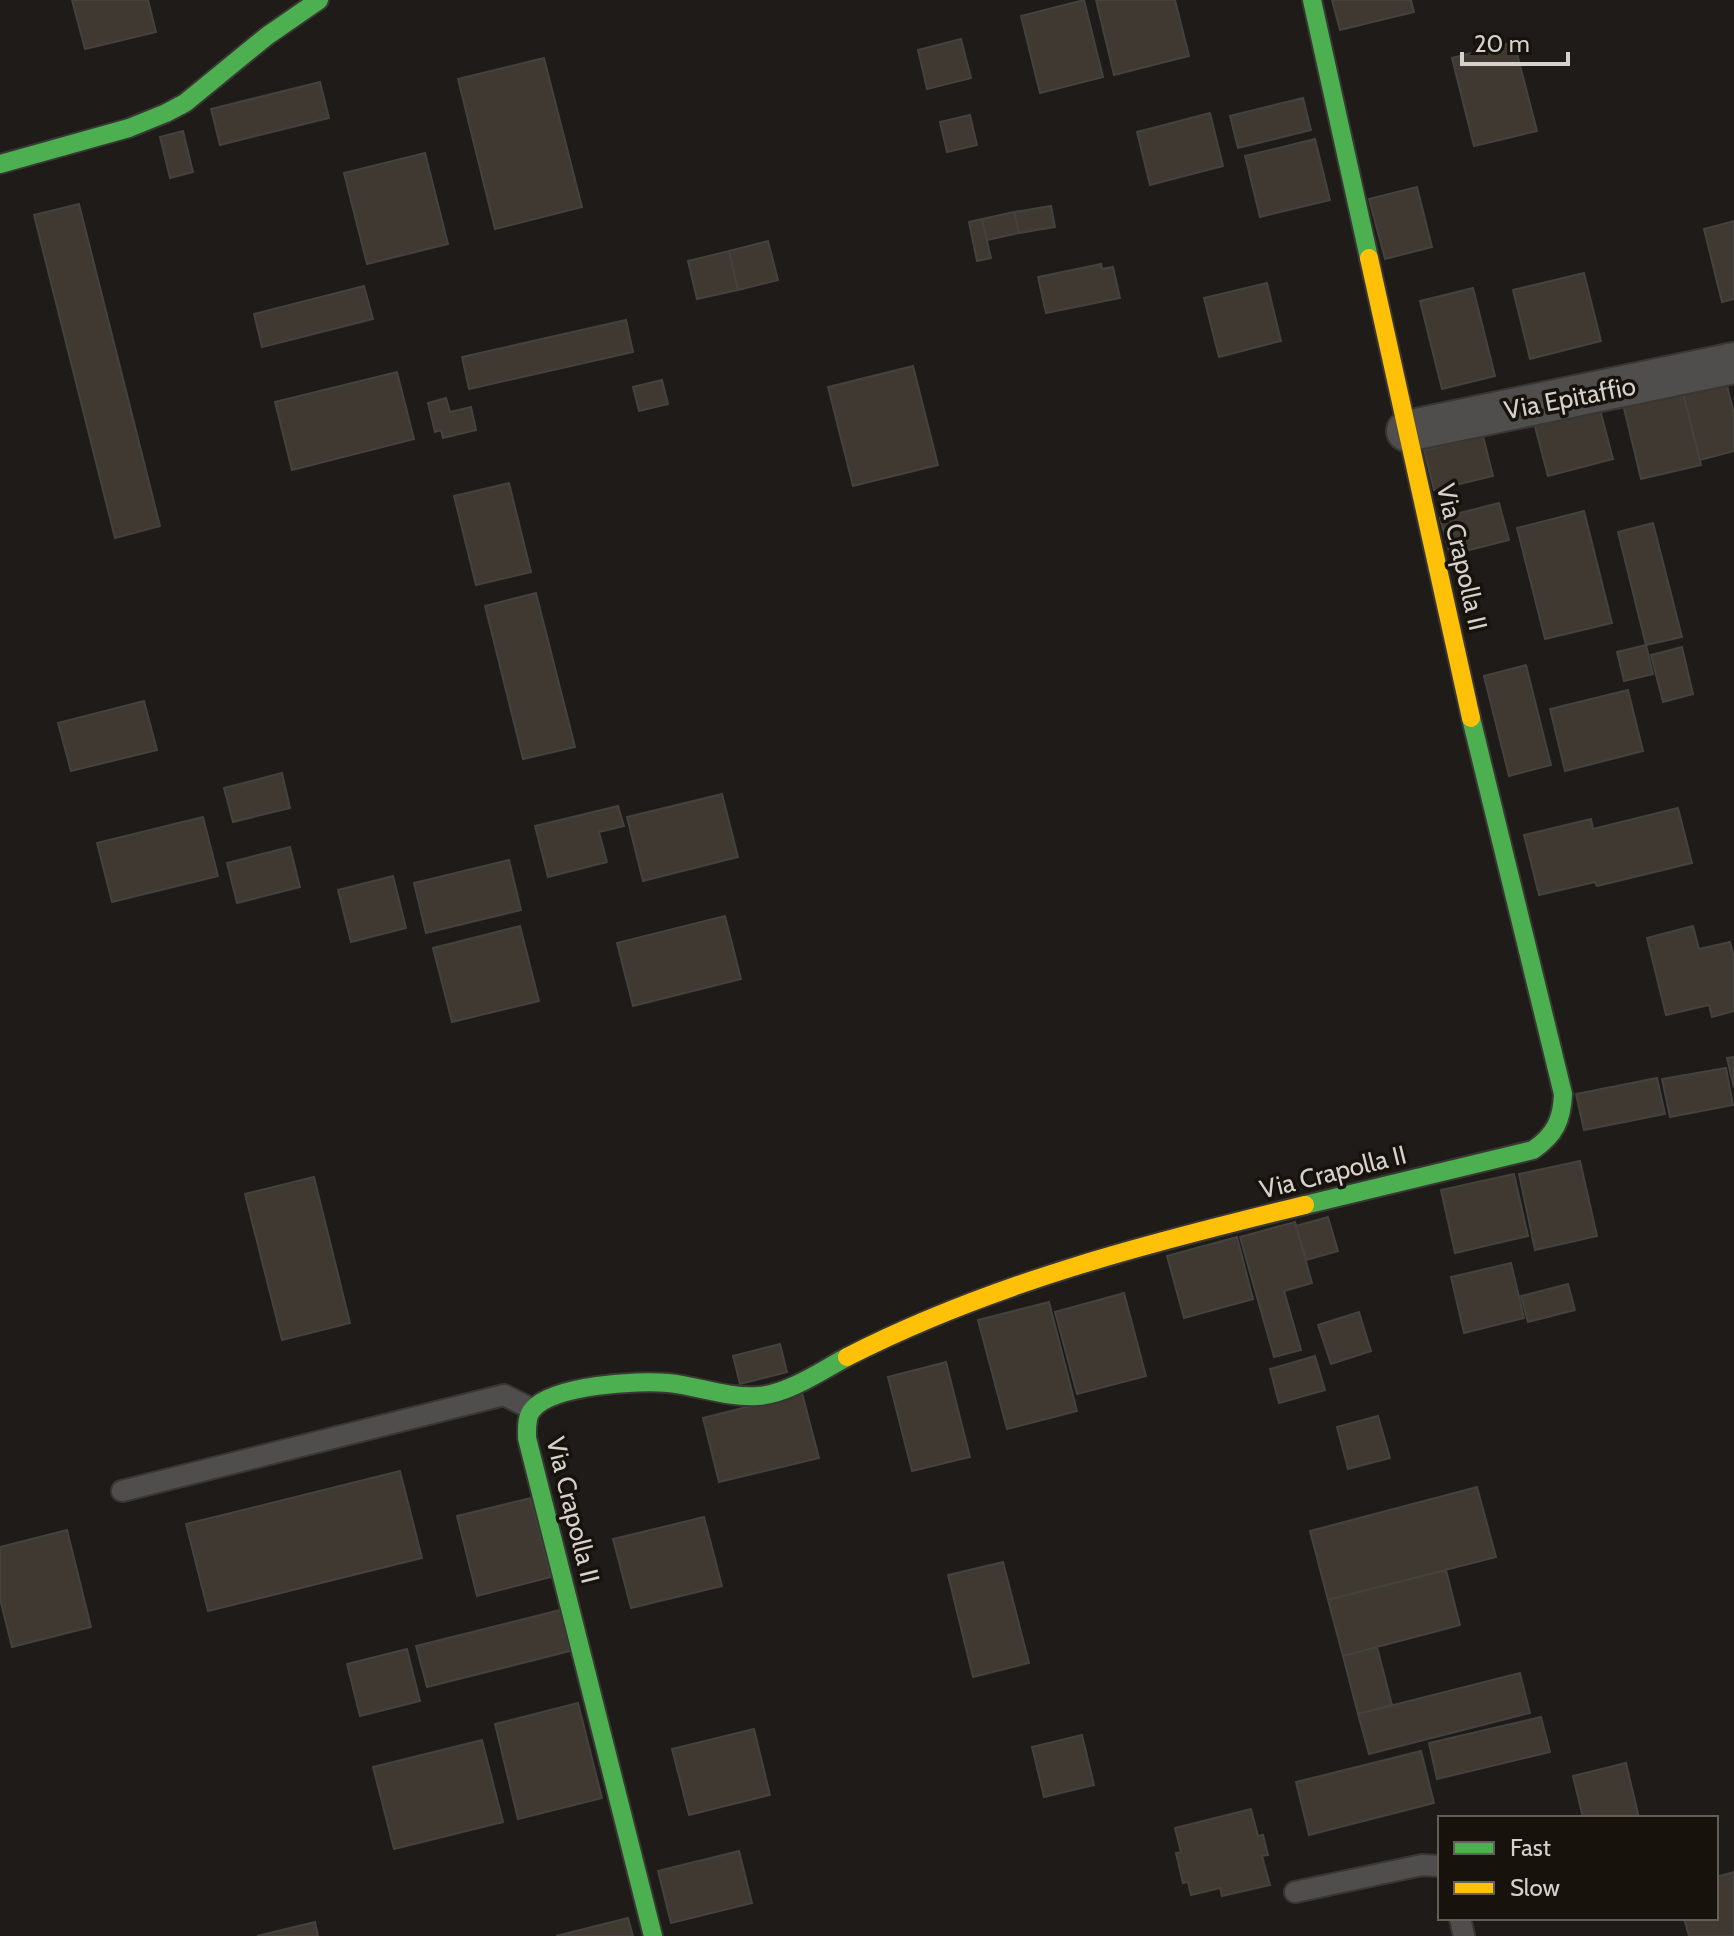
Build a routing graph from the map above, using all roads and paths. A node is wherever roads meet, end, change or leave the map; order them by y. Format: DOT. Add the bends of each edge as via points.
graph roads {
  1 [pos="319,0"];
  2 [pos="1312,0"];
  3 [pos="0,164"];
  4 [pos="1734,363"];
  5 [pos="1407,431"];
  6 [pos="532,1409"];
  7 [pos="122,1491"];
  8 [pos="1438,1866"];
  9 [pos="1295,1892"];
  10 [pos="653,1936"];
  1 -- 3 [label="street" via="166,113"];
  2 -- 5 [label="street, Via Crapolla II"];
  4 -- 5 [label="street, Via Epitaffio"];
  5 -- 6 [label="street, Via Crapolla II" via="1495,826 1563,1094 1563,1121 1553,1138 1533,1150 1172,1237 1029,1279 901,1330 761,1396 629,1381 576,1391"];
  6 -- 7 [label="lane" via="504,1395"];
  6 -- 10 [label="street, Via Crapolla II" via="527,1438"];
  8 -- 9 [label="lane"];
}
